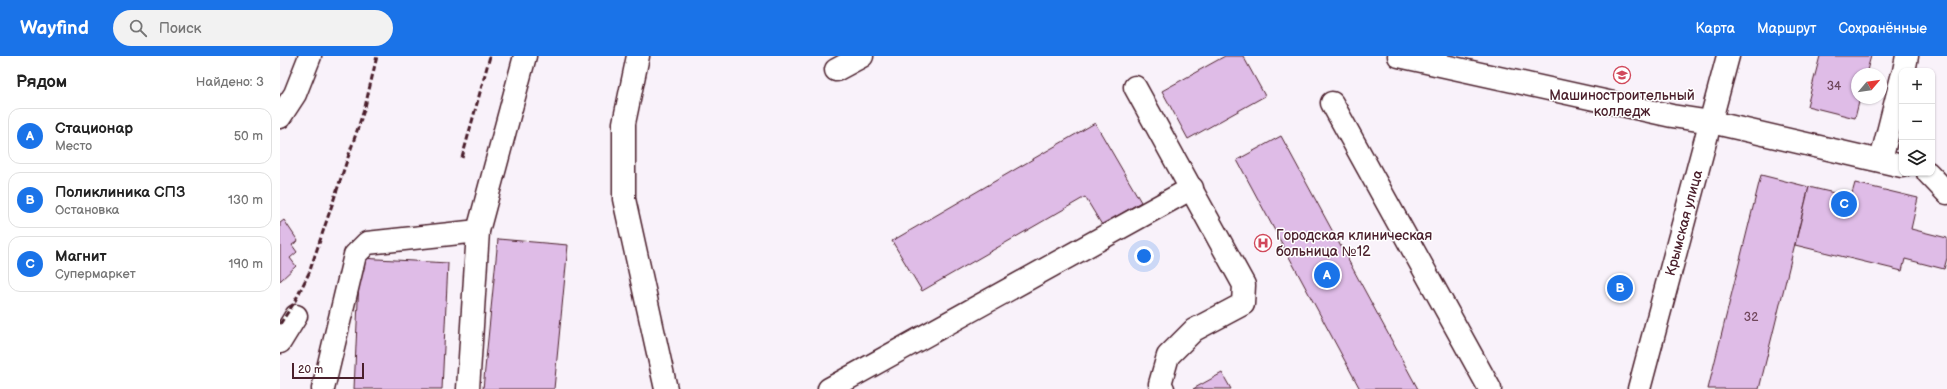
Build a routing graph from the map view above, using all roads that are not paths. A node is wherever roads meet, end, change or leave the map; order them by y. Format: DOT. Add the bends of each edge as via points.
graph roads {
  1 [pos="310,56"];
  2 [pos="525,56"];
  3 [pos="638,56"];
  4 [pos="862,56"];
  5 [pos="1399,56"];
  6 [pos="1728,56"];
  7 [pos="1907,56"];
  8 [pos="1905,68"];
  9 [pos="836,70"];
  10 [pos="1135,87"];
  11 [pos="1899,89"];
  12 [pos="1332,103"];
  13 [pos="280,117"];
  14 [pos="1711,122"];
  15 [pos="1881,160"];
  16 [pos="1899,165"];
  17 [pos="1931,176"];
  18 [pos="1192,188"];
  19 [pos="1947,193"];
  20 [pos="478,231"];
  21 [pos="296,316"];
  22 [pos="280,342"];
  23 [pos="322,389"];
  24 [pos="468,389"];
  25 [pos="666,389"];
  26 [pos="829,389"];
  27 [pos="1163,389"];
  28 [pos="1490,389"];
  29 [pos="1640,389"];
  1 -- 13 [label="main road" via="295,94"];
  2 -- 20 [label="main road"];
  3 -- 25 [label="main road" via="624,123 624,198"];
  4 -- 9 [label="main road"];
  5 -- 14 [label="main road" via="1665,115"];
  6 -- 14 [label="main road, Крымская улица"];
  7 -- 8 [label="main road"];
  10 -- 18 [label="main road"];
  11 -- 15 [label="main road"];
  12 -- 28 [label="main road"];
  14 -- 15 [label="main road"];
  14 -- 29 [label="main road, Крымская улица"];
  15 -- 16 [label="main road"];
  17 -- 19 [label="main road"];
  18 -- 26 [label="main road"];
  18 -- 27 [label="main road" via="1244,285 1243,304 1194,330 1168,356 1160,384"];
  20 -- 23 [label="main road" via="367,243 355,255"];
  20 -- 24 [label="main road"];
  21 -- 22 [label="main road"];
}
